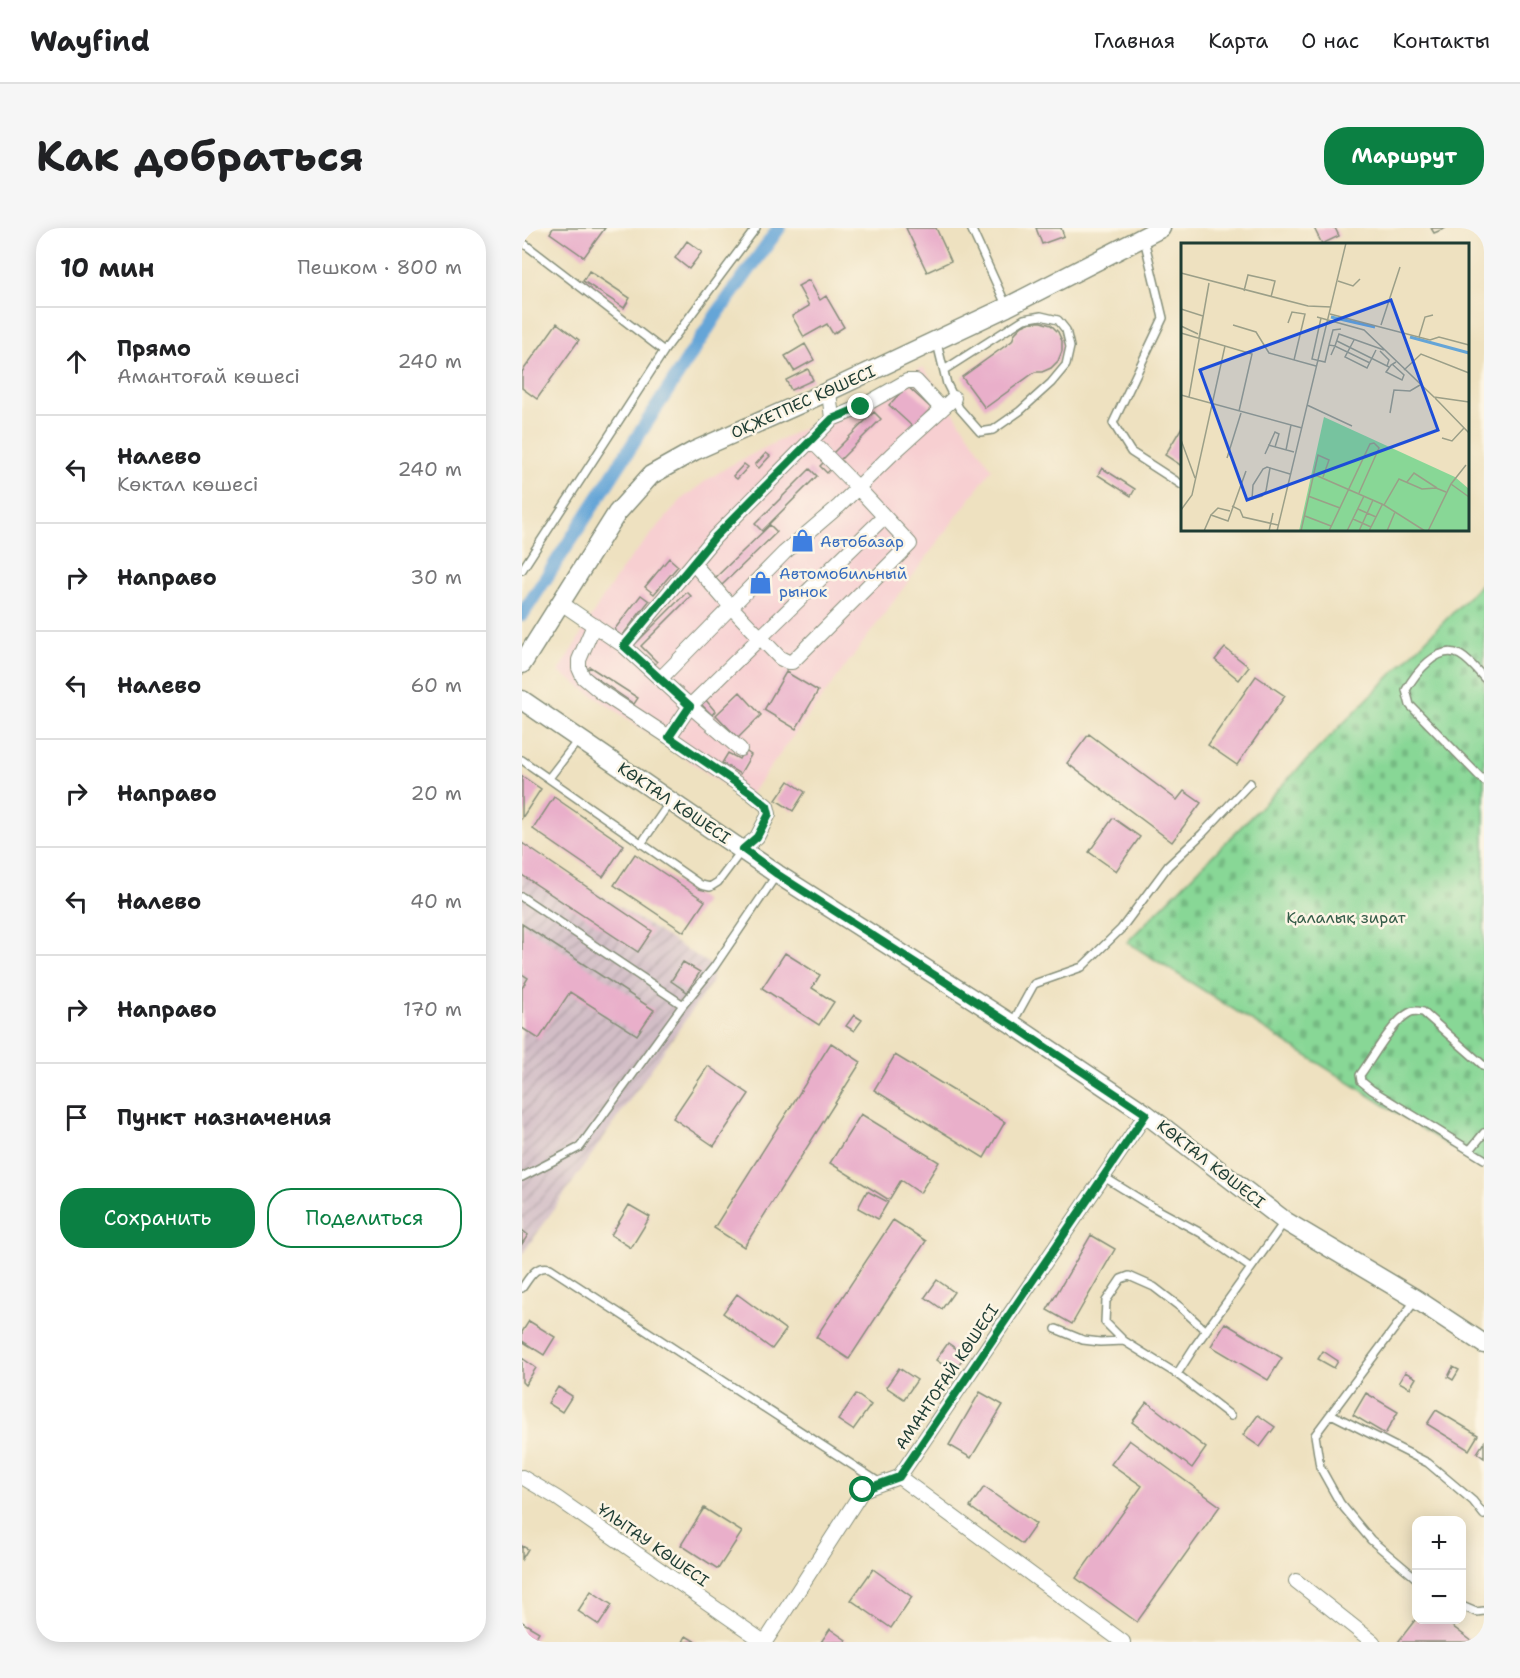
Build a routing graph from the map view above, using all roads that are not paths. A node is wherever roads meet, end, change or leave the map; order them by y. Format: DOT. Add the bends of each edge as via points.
graph roads {
  1 [pos="756,228"];
  2 [pos="970,228"];
  3 [pos="1161,228"];
  4 [pos="1144,236"];
  5 [pos="522,242"];
  6 [pos="1007,307"];
  7 [pos="936,340"];
  8 [pos="664,351"];
  9 [pos="944,370"];
  10 [pos="829,391"];
  11 [pos="954,398"];
  12 [pos="942,409"];
  13 [pos="832,419"];
  14 [pos="811,440"];
  15 [pos="1181,484"];
  16 [pos="858,488"];
  17 [pos="884,517"];
  18 [pos="693,563"];
  19 [pos="522,570"];
  20 [pos="561,603"];
  21 [pos="732,608"];
  22 [pos="594,625"];
  23 [pos="761,638"];
  24 [pos="624,646"];
  25 [pos="522,664"];
  26 [pos="1484,678"];
  27 [pos="660,679"];
  28 [pos="522,700"];
  29 [pos="690,706"];
  30 [pos="669,737"];
  31 [pos="579,739"];
  32 [pos="740,749"];
  33 [pos="522,760"];
  34 [pos="549,778"];
  35 [pos="1484,781"];
  36 [pos="1250,783"];
  37 [pos="671,801"];
  38 [pos="641,844"];
  39 [pos="743,849"];
  40 [pos="777,874"];
  41 [pos="522,897"];
  42 [pos="683,1005"];
  43 [pos="1011,1024"];
  44 [pos="1484,1066"];
  45 [pos="1146,1114"];
  46 [pos="1484,1133"];
  47 [pos="1470,1150"];
  48 [pos="1484,1159"];
  49 [pos="522,1177"];
  50 [pos="1104,1177"];
  51 [pos="1285,1221"];
  52 [pos="1251,1268"];
  53 [pos="522,1288"];
  54 [pos="1416,1299"];
  55 [pos="1056,1329"];
  56 [pos="1206,1331"];
  57 [pos="1124,1341"];
  58 [pos="1484,1344"];
  59 [pos="1177,1374"];
  60 [pos="1331,1414"];
  61 [pos="1231,1416"];
  62 [pos="522,1477"];
  63 [pos="899,1477"];
  64 [pos="882,1484"];
  65 [pos="1484,1515"];
  66 [pos="1412,1575"];
  67 [pos="1296,1581"];
  68 [pos="1466,1608"];
  69 [pos="1484,1611"];
  70 [pos="764,1642"];
  71 [pos="1123,1642"];
  72 [pos="1373,1642"];
  1 -- 8 [label="lane"];
  2 -- 6 [label="lane"];
  3 -- 4 [label="street, ОҚЖЕТПЕС КӨШЕСІ"];
  4 -- 6 [label="street, ОҚЖЕТПЕС КӨШЕСІ"];
  4 -- 15 [label="lane" via="1163,318 1113,423 1131,452"];
  5 -- 8 [label="lane"];
  6 -- 7 [label="street, ОҚЖЕТПЕС КӨШЕСІ"];
  7 -- 9 [label="lane"];
  7 -- 10 [label="street, ОҚЖЕТПЕС КӨШЕСІ"];
  8 -- 19 [label="lane"];
  9 -- 11 [label="lane"];
  9 -- 11 [label="lane" via="1024,319 1041,316 1058,320 1066,330 1070,347 1066,365 1020,411 993,430 980,432"];
  10 -- 13 [label="street"];
  10 -- 20 [label="street, ОҚЖЕТПЕС КӨШЕСІ" via="694,451 651,476 617,513"];
  11 -- 12 [label="street"];
  12 -- 13 [label="street" via="916,381 907,381"];
  12 -- 16 [label="street"];
  13 -- 14 [label="street"];
  14 -- 16 [label="street"];
  14 -- 18 [label="street"];
  16 -- 17 [label="street"];
  16 -- 21 [label="street" via="784,553"];
  17 -- 23 [label="street"];
  17 -- 23 [label="street" via="910,544 792,662 780,658"];
  18 -- 21 [label="street"];
  18 -- 24 [label="street"];
  20 -- 22 [label="street"];
  20 -- 25 [label="street, ОҚЖЕТПЕС КӨШЕСІ"];
  21 -- 23 [label="street"];
  21 -- 27 [label="street"];
  22 -- 24 [label="street"];
  22 -- 30 [label="street" via="579,660 583,677"];
  23 -- 29 [label="street"];
  24 -- 27 [label="street"];
  26 -- 35 [label="lane" via="1460,655 1440,653 1415,675 1406,690 1410,705"];
  27 -- 29 [label="street"];
  28 -- 31 [label="street, КӨКТАЛ КӨШЕСІ"];
  29 -- 30 [label="street"];
  29 -- 32 [label="street"];
  30 -- 39 [label="street" via="767,806 769,814 757,837"];
  31 -- 34 [label="lane"];
  31 -- 37 [label="street, КӨКТАЛ КӨШЕСІ"];
  33 -- 34 [label="lane"];
  34 -- 38 [label="lane"];
  36 -- 43 [label="lane" via="1168,866 1121,929 1082,967 1034,984"];
  37 -- 38 [label="lane"];
  37 -- 39 [label="street, КӨКТАЛ КӨШЕСІ"];
  38 -- 39 [label="lane" via="701,885 710,887"];
  39 -- 40 [label="street, КӨКТАЛ КӨШЕСІ"];
  40 -- 42 [label="lane" via="714,967"];
  40 -- 43 [label="street, КӨКТАЛ КӨШЕСІ"];
  41 -- 42 [label="lane"];
  42 -- 49 [label="lane" via="580,1147"];
  43 -- 45 [label="street, КӨКТАЛ КӨШЕСІ"];
  44 -- 47 [label="lane" via="1423,1012 1416,1011 1408,1013 1392,1029 1360,1075 1372,1090"];
  45 -- 50 [label="street, АМАНТОҒАЙ КӨШЕСІ"];
  45 -- 51 [label="street, КӨКТАЛ КӨШЕСІ"];
  46 -- 47 [label="lane"];
  47 -- 48 [label="lane"];
  50 -- 52 [label="lane" via="1201,1233"];
  50 -- 63 [label="street, АМАНТОҒАЙ КӨШЕСІ"];
  51 -- 52 [label="lane"];
  51 -- 54 [label="street, КӨКТАЛ КӨШЕСІ"];
  52 -- 56 [label="lane"];
  53 -- 64 [label="lane" via="536,1269 550,1268"];
  54 -- 58 [label="street, КӨКТАЛ КӨШЕСІ"];
  54 -- 60 [label="lane"];
  55 -- 57 [label="lane" via="1083,1340"];
  56 -- 57 [label="lane" via="1154,1287 1129,1276 1121,1279 1106,1301 1105,1322"];
  56 -- 59 [label="lane"];
  57 -- 59 [label="lane"];
  59 -- 61 [label="lane"];
  60 -- 65 [label="lane" via="1428,1463"];
  60 -- 66 [label="lane" via="1315,1435 1320,1467 1340,1503 1371,1540"];
  62 -- 70 [label="street, ҰЛЫТАУ КӨШЕСІ"];
  63 -- 64 [label="street"];
  63 -- 71 [label="street"];
  64 -- 70 [label="street" via="863,1490"];
  67 -- 72 [label="street"];
  68 -- 69 [label="lane"];
}
